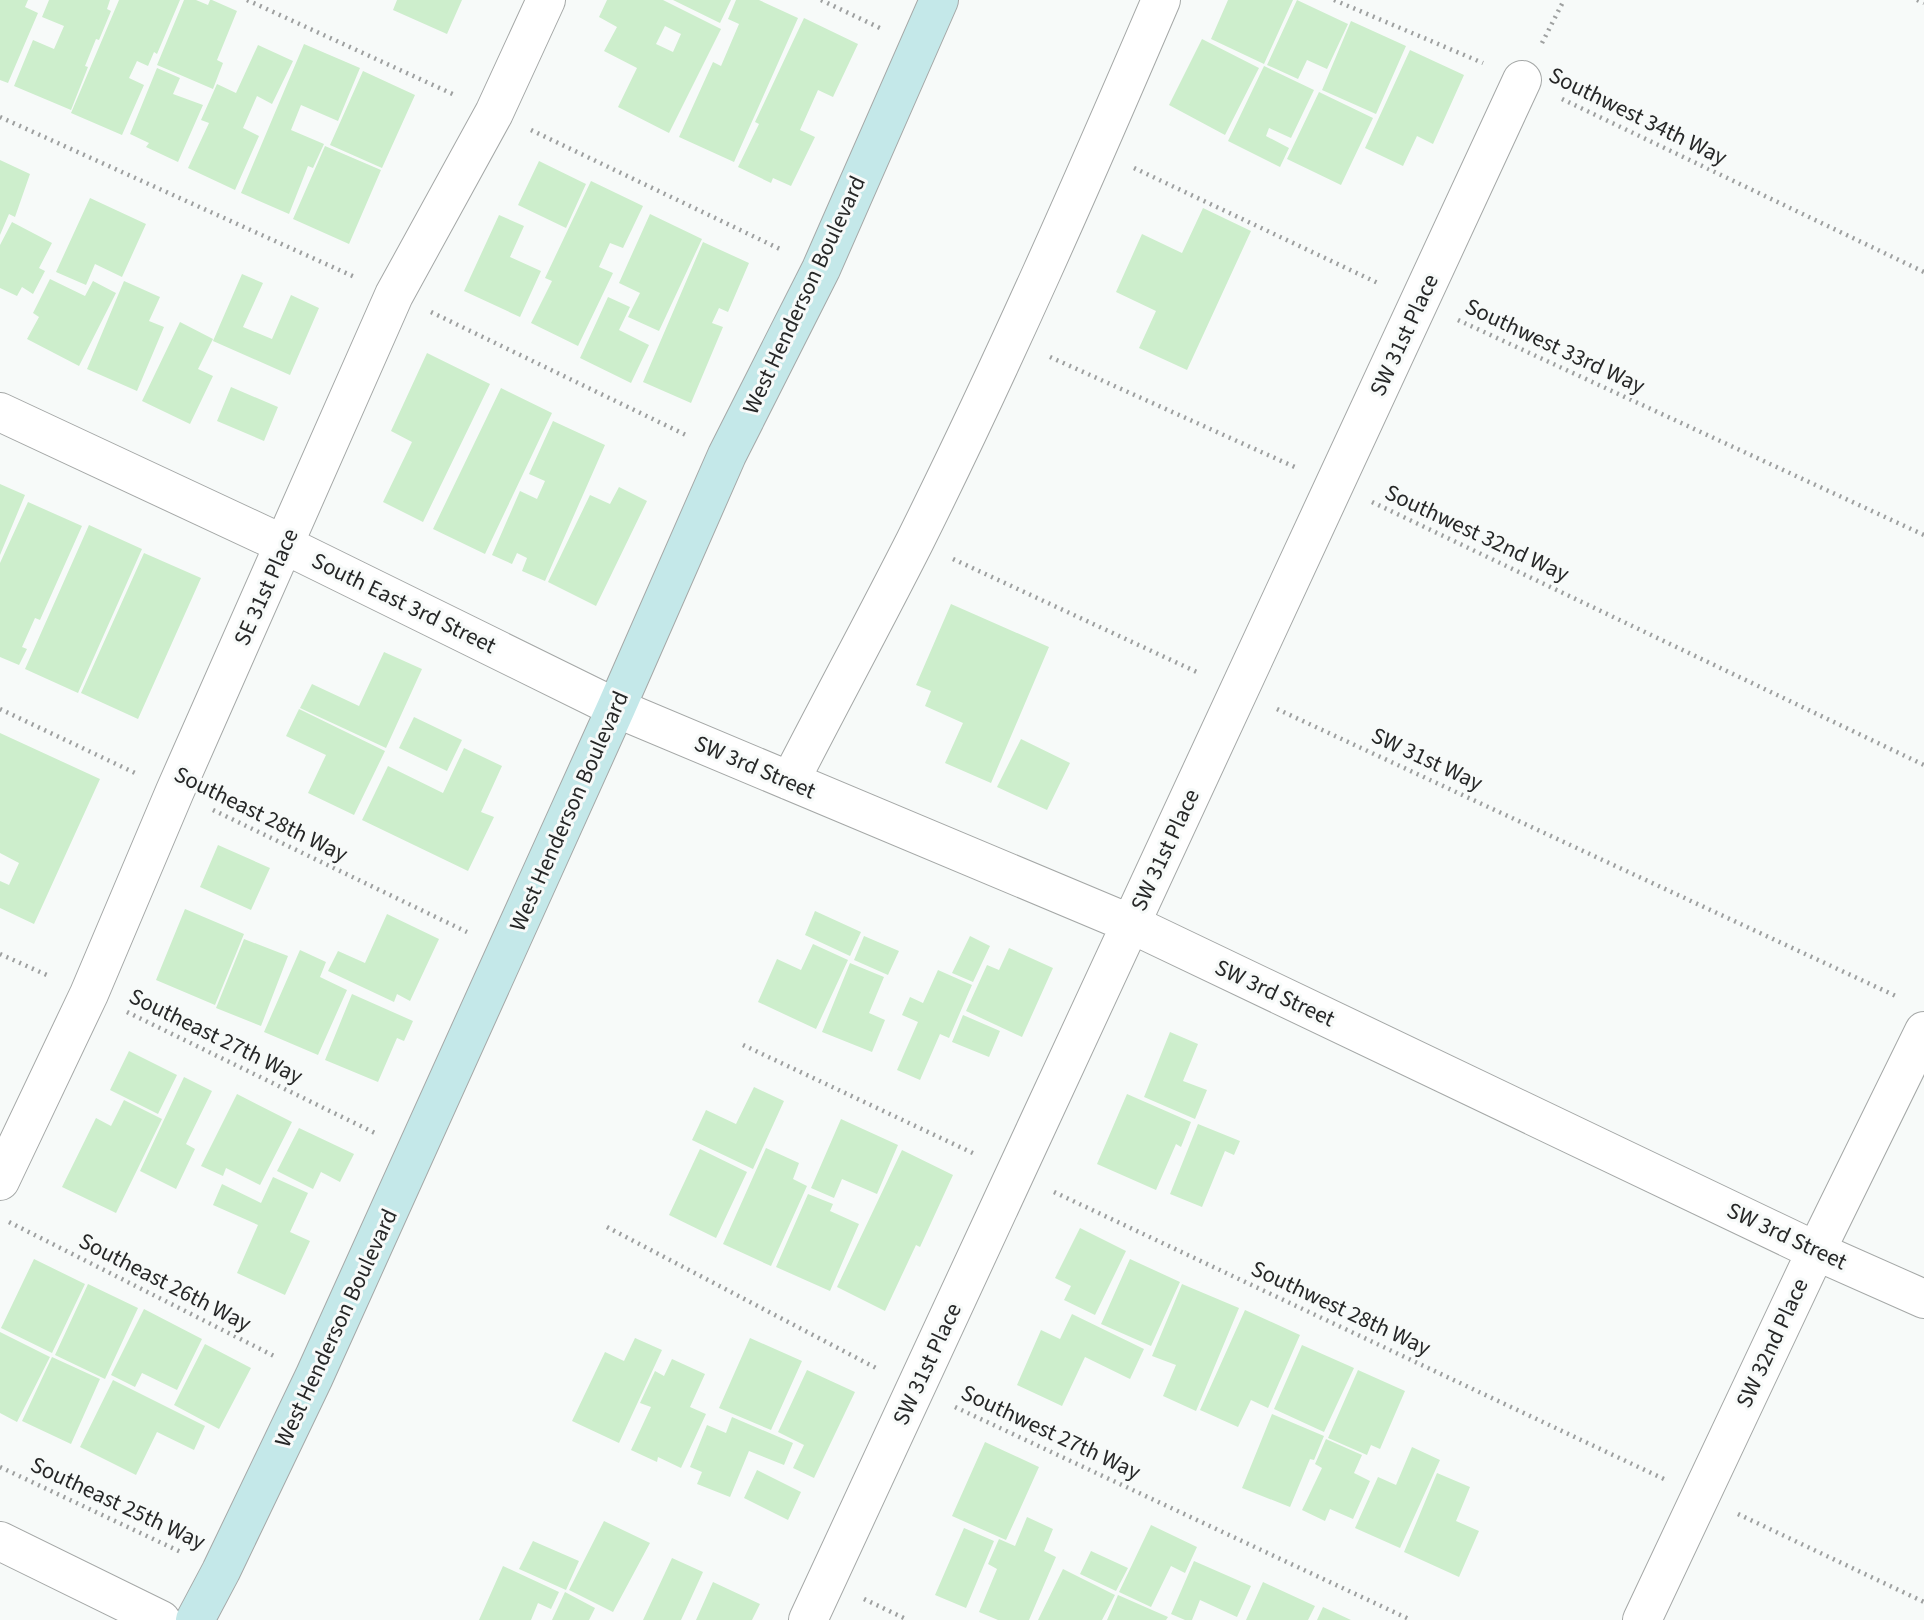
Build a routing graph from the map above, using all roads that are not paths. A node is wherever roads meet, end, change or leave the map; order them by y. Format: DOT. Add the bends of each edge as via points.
graph roads {
  1 [pos="546,0"];
  2 [pos="939,0"];
  3 [pos="1160,0"];
  4 [pos="1522,80"];
  5 [pos="0,412"];
  6 [pos="285,545"];
  7 [pos="616,708"];
  8 [pos="790,782"];
  9 [pos="1131,925"];
  10 [pos="1924,1031"];
  11 [pos="0,1181"];
  12 [pos="1816,1251"];
  13 [pos="1924,1299"];
  14 [pos="0,1541"];
  15 [pos="161,1620"];
  16 [pos="195,1620"];
  17 [pos="808,1620"];
  18 [pos="1642,1620"];
  1 -- 6 [label="street, SE 31st Place" via="494,113 394,295"];
  2 -- 7 [label="street, West Henderson Boulevard" via="821,269 727,455"];
  3 -- 8 [label="street" via="1097,150 915,541"];
  4 -- 9 [label="street, SW 31st Place"];
  5 -- 6 [label="street, South East 3rd Street"];
  6 -- 7 [label="street, South East 3rd Street"];
  6 -- 11 [label="street, SE 31st Place" via="89,994"];
  7 -- 8 [label="street, SW 3rd Street"];
  7 -- 16 [label="street, West Henderson Boulevard" via="314,1377"];
  8 -- 9 [label="street, SW 3rd Street"];
  9 -- 12 [label="street, SW 3rd Street"];
  9 -- 17 [label="street, SW 31st Place"];
  10 -- 12 [label="street, SW 32nd Place"];
  12 -- 13 [label="street, SW 3rd Street"];
  12 -- 18 [label="street, SW 32nd Place"];
  14 -- 15 [label="street"];
}
